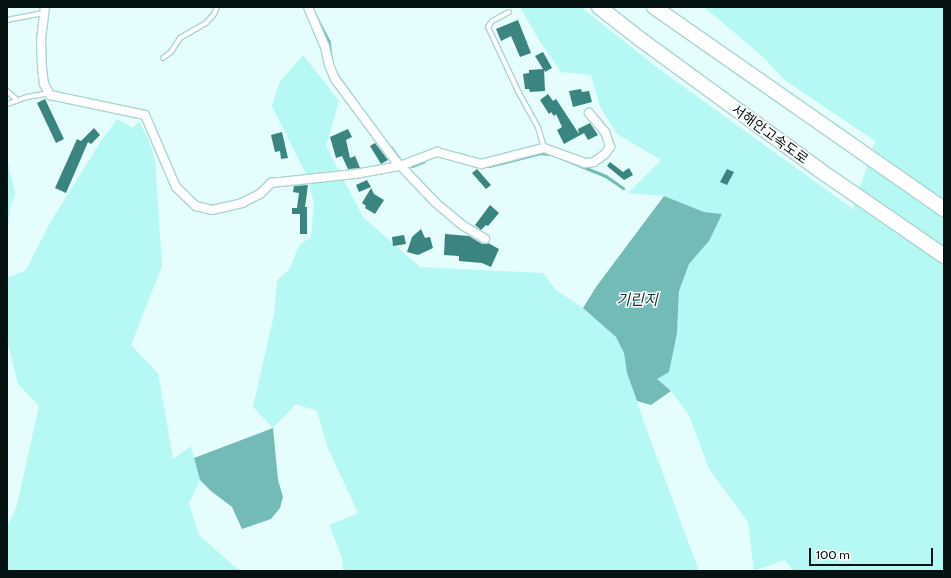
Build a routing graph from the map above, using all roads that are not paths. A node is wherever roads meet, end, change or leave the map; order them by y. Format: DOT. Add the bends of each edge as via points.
graph roads {
  1 [pos="217,7"];
  2 [pos="308,7"];
  3 [pos="599,7"];
  4 [pos="654,7"];
  5 [pos="45,10"];
  6 [pos="509,12"];
  7 [pos="7,20"];
  8 [pos="163,58"];
  9 [pos="7,90"];
  10 [pos="49,93"];
  11 [pos="17,100"];
  12 [pos="7,104"];
  13 [pos="589,113"];
  14 [pos="544,148"];
  15 [pos="400,166"];
  16 [pos="944,209"];
  17 [pos="484,239"];
  18 [pos="944,256"];
  1 -- 8 [label="lane" via="206,23 180,38 171,52"];
  2 -- 15 [label="street" via="335,79"];
  3 -- 18 [label="highway, 서해안고속도로" via="818,170"];
  4 -- 16 [label="highway"];
  5 -- 7 [label="lane"];
  5 -- 10 [label="street" via="41,40 42,68 44,84"];
  6 -- 14 [label="lane" via="492,21 488,27 538,127"];
  9 -- 11 [label="lane"];
  10 -- 11 [label="lane"];
  10 -- 15 [label="street" via="145,116 176,187 196,206 212,210 242,203 260,194 271,184"];
  11 -- 12 [label="lane"];
  13 -- 14 [label="street" via="605,132 610,147 605,154 594,162 585,163"];
  14 -- 15 [label="street" via="481,164 437,152"];
  15 -- 17 [label="street" via="436,203"];
}
